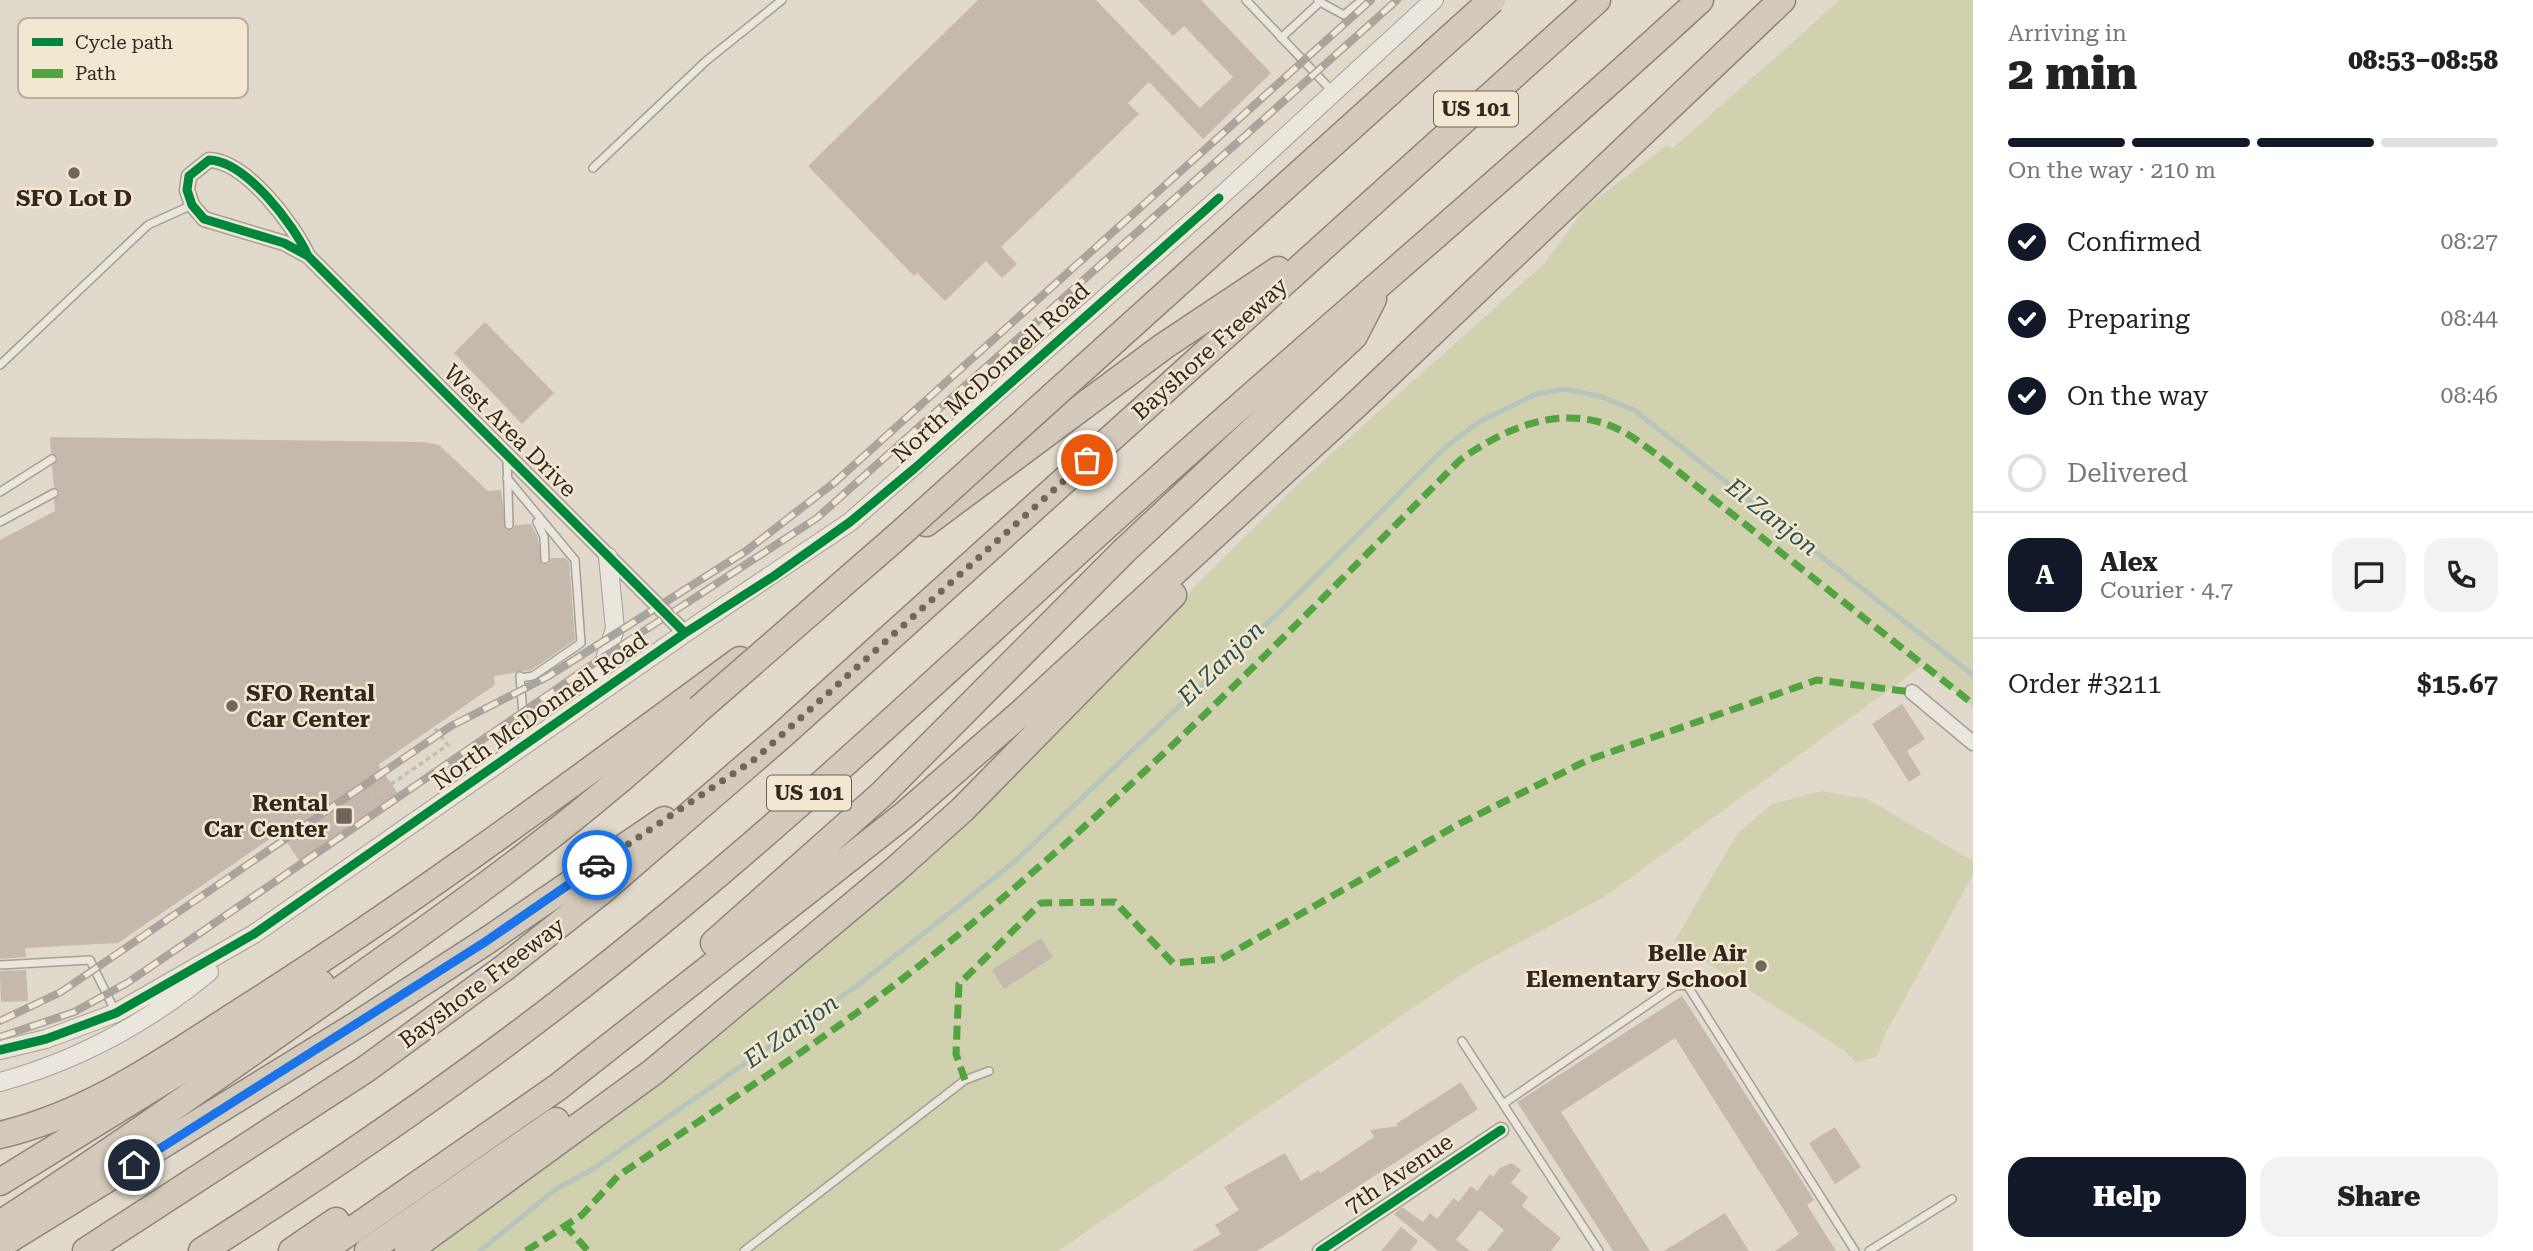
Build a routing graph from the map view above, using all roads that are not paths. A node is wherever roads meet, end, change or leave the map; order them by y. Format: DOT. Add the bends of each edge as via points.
graph roads {
  1 [pos="782,0"];
  2 [pos="1246,0"];
  3 [pos="1362,0"];
  4 [pos="1434,0"];
  5 [pos="1492,0"];
  6 [pos="1597,0"];
  7 [pos="1700,0"];
  8 [pos="1782,0"];
  9 [pos="1319,1"];
  10 [pos="1281,38"];
  11 [pos="1333,93"];
  12 [pos="593,167"];
  13 [pos="192,205"];
  14 [pos="1355,218"];
  15 [pos="308,256"];
  16 [pos="1378,288"];
  17 [pos="0,365"];
  18 [pos="1358,403"];
  19 [pos="507,453"];
  20 [pos="52,459"];
  21 [pos="507,478"];
  22 [pos="0,492"];
  23 [pos="54,493"];
  24 [pos="534,514"];
  25 [pos="0,522"];
  26 [pos="509,525"];
  27 [pos="608,557"];
  28 [pos="545,559"];
  29 [pos="685,633"];
  30 [pos="1912,692"];
  31 [pos="592,698"];
  32 [pos="1973,743"];
  33 [pos="525,746"];
  34 [pos="755,759"];
  35 [pos="895,870"];
  36 [pos="412,933"];
  37 [pos="254,934"];
  38 [pos="0,965"];
  39 [pos="116,1013"];
  40 [pos="1462,1041"];
  41 [pos="0,1050"];
  42 [pos="989,1071"];
  43 [pos="0,1082"];
  44 [pos="1503,1104"];
  45 [pos="1501,1130"];
  46 [pos="0,1135"];
  47 [pos="0,1182"];
  48 [pos="1952,1199"];
  49 [pos="0,1224"];
  50 [pos="0,1245"];
  51 [pos="86,1251"];
  52 [pos="202,1251"];
  53 [pos="292,1251"];
  54 [pos="322,1251"];
  55 [pos="368,1251"];
  56 [pos="408,1251"];
  57 [pos="744,1251"];
  58 [pos="1320,1251"];
  59 [pos="1599,1251"];
  60 [pos="1855,1251"];
  61 [pos="1870,1251"];
  1 -- 12 [label="lane" via="706,61"];
  2 -- 10 [label="lane"];
  3 -- 9 [label="lane" via="1344,15"];
  4 -- 11 [label="street, North McDonnell Road"];
  5 -- 36 [label="highway, bridge" via="900,534 699,709"];
  6 -- 14 [label="highway, Bayshore Freeway / US 101"];
  7 -- 16 [label="highway, US 101"];
  8 -- 18 [label="highway"];
  9 -- 10 [label="lane"];
  10 -- 11 [label="lane"];
  11 -- 29 [label="street, North McDonnell Road" via="850,522"];
  13 -- 15 [label="street, West Area Drive" via="204,219 284,243"];
  13 -- 15 [label="street, West Area Drive" via="189,176 209,160 224,162 285,218"];
  13 -- 17 [label="lane" via="148,225"];
  14 -- 34 [label="highway, Bayshore Freeway / US 101"];
  14 -- 46 [label="highway" via="1164,346 342,947 121,1088 63,1116"];
  15 -- 19 [label="street, West Area Drive"];
  16 -- 52 [label="highway, US 101" via="661,922 463,1076"];
  16 -- 53 [label="highway" via="1354,336 1115,560 942,736 815,856 731,930 529,1087"];
  18 -- 35 [label="highway" via="1041,731"];
  18 -- 54 [label="highway" via="903,816 558,1087"];
  19 -- 21 [label="lane"];
  19 -- 27 [label="street, West Area Drive"];
  20 -- 22 [label="lane"];
  21 -- 24 [label="lane"];
  21 -- 26 [label="lane"];
  23 -- 25 [label="lane"];
  24 -- 28 [label="lane" via="544,537"];
  24 -- 33 [label="lane" via="575,560 581,643 533,676 520,676"];
  27 -- 29 [label="street, West Area Drive"];
  27 -- 31 [label="street" via="615,629"];
  29 -- 31 [label="street, North McDonnell Road"];
  30 -- 32 [label="street"];
  31 -- 33 [label="street, North McDonnell Road"];
  33 -- 37 [label="street, North McDonnell Road"];
  34 -- 50 [label="highway" via="355,1026"];
  34 -- 51 [label="highway, Bayshore Freeway / US 101" via="604,889 424,1028"];
  35 -- 55 [label="highway" via="619,1076"];
  35 -- 56 [label="highway" via="653,1072"];
  36 -- 47 [label="highway"];
  36 -- 49 [label="highway" via="104,1157"];
  37 -- 39 [label="street, North McDonnell Road"];
  37 -- 43 [label="street, North McDonnell Road" via="175,1000 133,1026 55,1064"];
  38 -- 39 [label="lane" via="90,960"];
  39 -- 41 [label="street, North McDonnell Road"];
  40 -- 44 [label="lane"];
  42 -- 57 [label="lane" via="965,1080"];
  44 -- 59 [label="lane"];
  44 -- 60 [label="lane" via="1675,986 1687,985"];
  45 -- 58 [label="street, 7th Avenue"];
  48 -- 61 [label="lane"];
}
